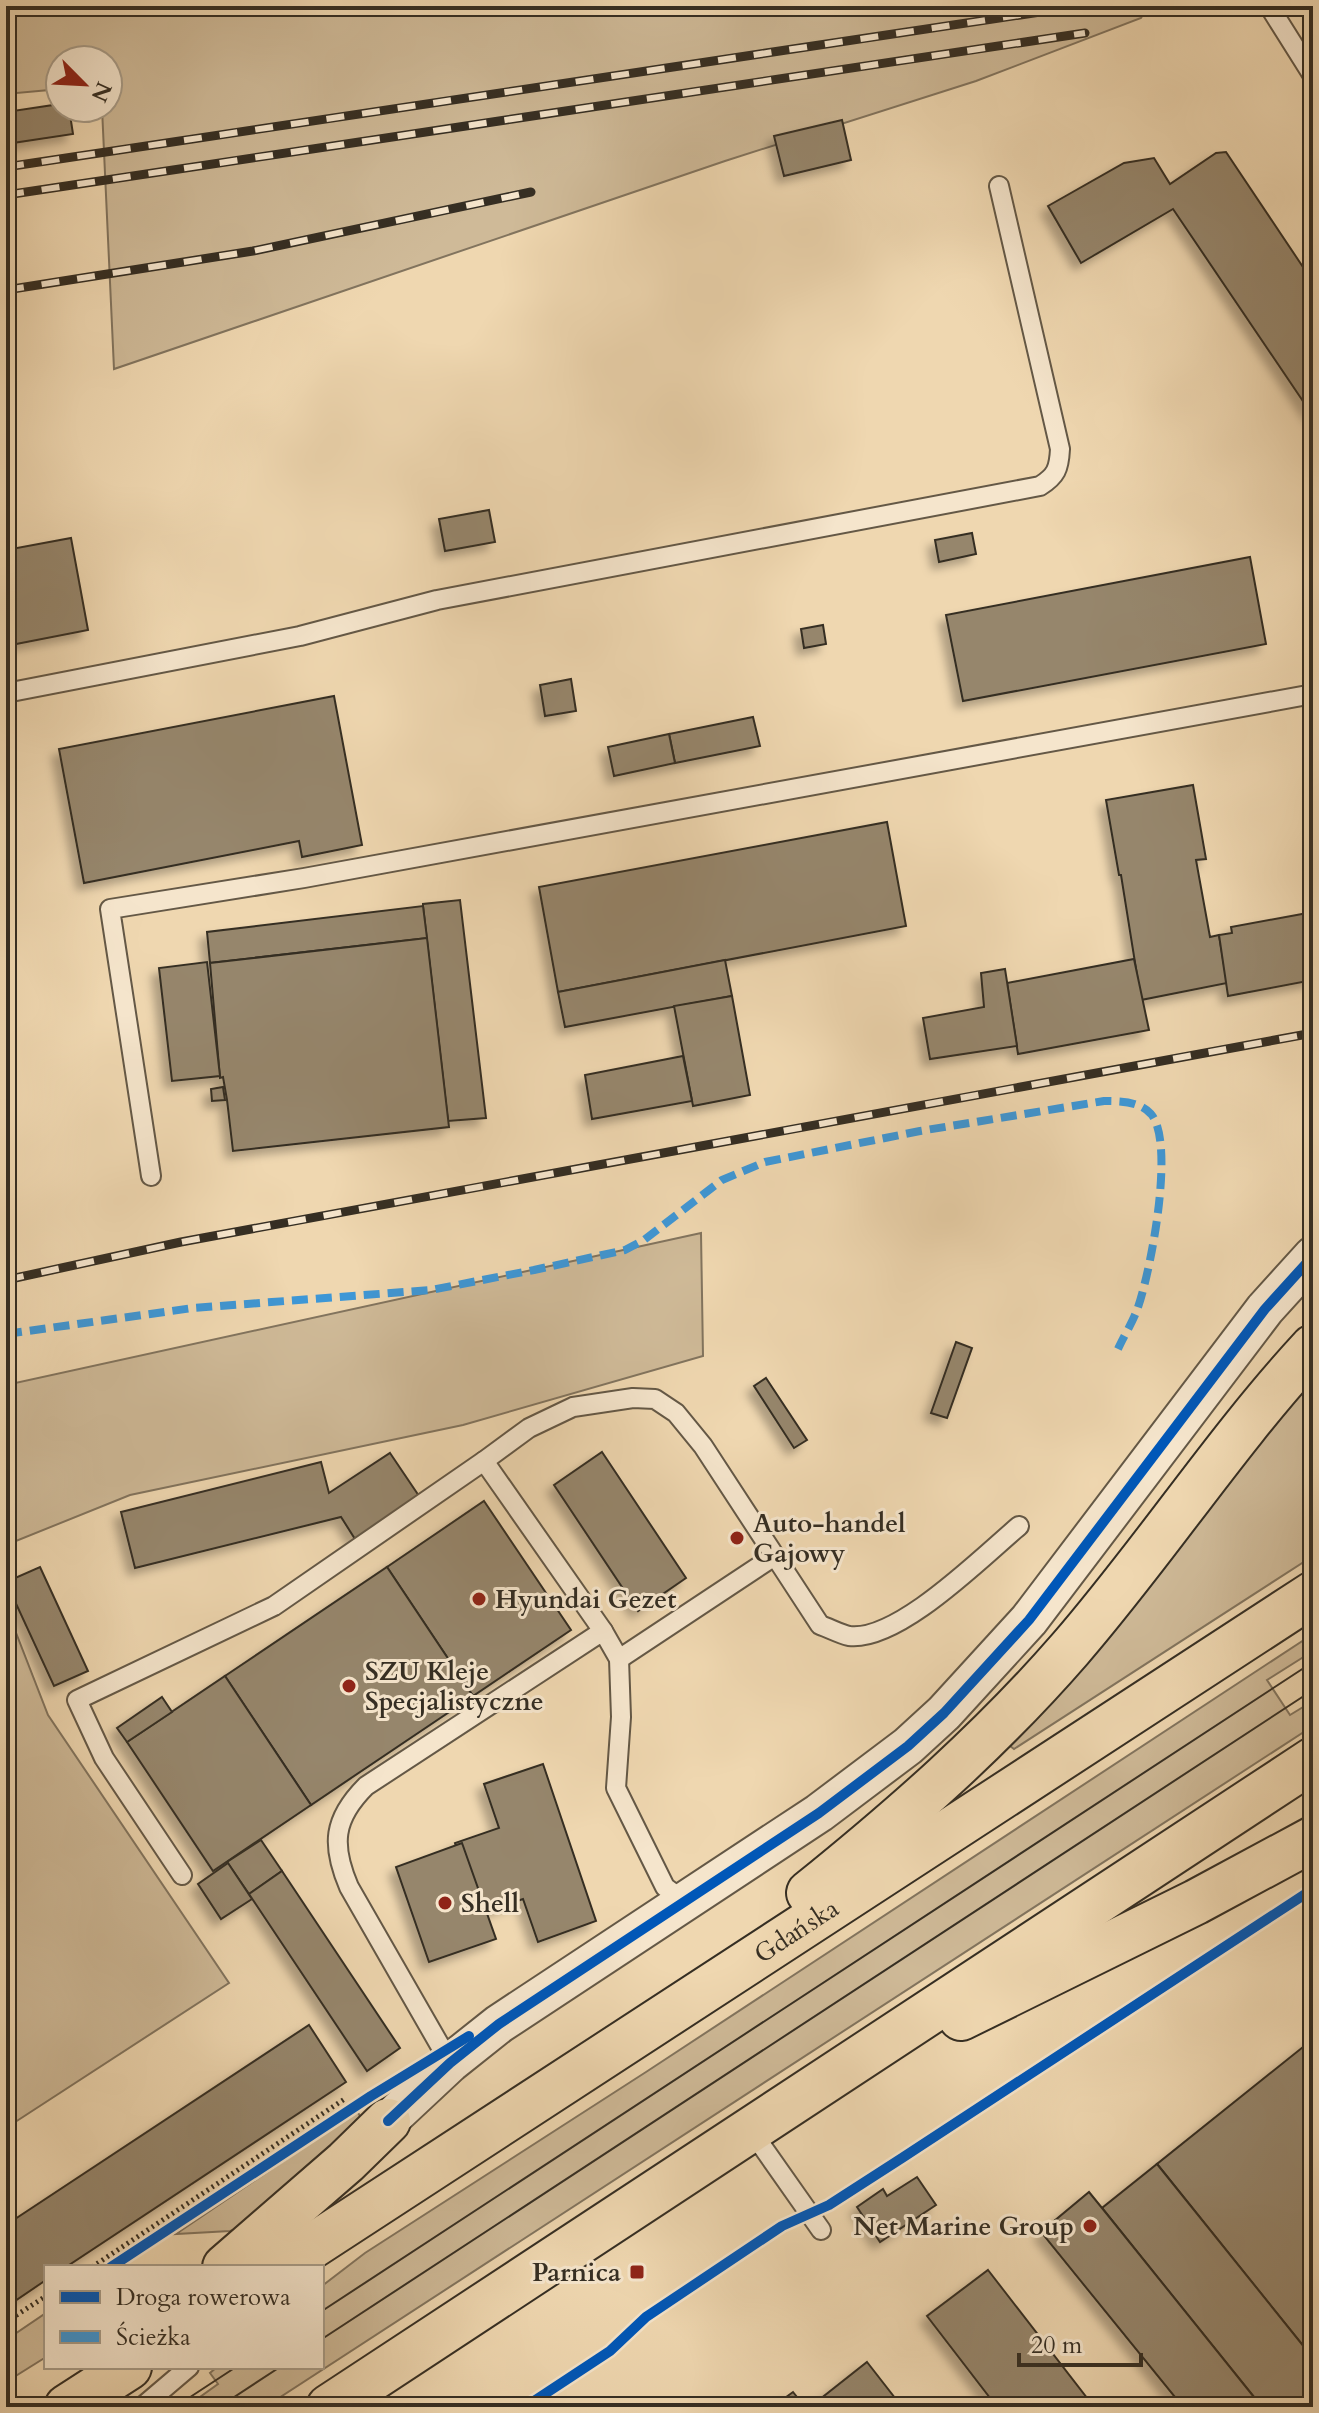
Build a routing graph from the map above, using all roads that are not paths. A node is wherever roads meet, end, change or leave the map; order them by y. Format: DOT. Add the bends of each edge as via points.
graph roads {
  1 [pos="1269,6"];
  2 [pos="1313,76"];
  3 [pos="999,186"];
  4 [pos="6,693"];
  5 [pos="1313,694"];
  6 [pos="151,1176"];
  7 [pos="1313,1256"];
  8 [pos="1313,1347"];
  9 [pos="484,1461"];
  10 [pos="1019,1526"];
  11 [pos="773,1557"];
  12 [pos="1313,1594"];
  13 [pos="603,1631"];
  14 [pos="619,1659"];
  15 [pos="1313,1760"];
  16 [pos="1313,1839"];
  17 [pos="182,1875"];
  18 [pos="685,1902"];
  19 [pos="627,2042"];
  20 [pos="450,2063"];
  21 [pos="810,2089"];
  22 [pos="388,2121"];
  23 [pos="750,2129"];
  24 [pos="396,2191"];
  25 [pos="821,2230"];
  26 [pos="227,2265"];
  27 [pos="283,2265"];
  28 [pos="306,2265"];
  29 [pos="126,2369"];
  30 [pos="187,2369"];
  31 [pos="92,2389"];
  32 [pos="142,2407"];
  33 [pos="329,2407"];
  1 -- 2 [label="lane"];
  3 -- 4 [label="lane" via="1060,449 1055,477 1040,486 437,600 300,636"];
  5 -- 6 [label="lane" via="110,909"];
  7 -- 18 [label="street" via="1265,1309 1029,1620 944,1713 867,1778"];
  8 -- 19 [label="main road" via="1109,1603 1004,1719 892,1826"];
  9 -- 11 [label="lane" via="529,1428 573,1407 655,1399 676,1413 703,1446"];
  9 -- 13 [label="lane"];
  9 -- 17 [label="lane" via="274,1606 77,1700 104,1758"];
  10 -- 11 [label="lane" via="906,1620 881,1632 850,1636 820,1625"];
  11 -- 14 [label="lane"];
  12 -- 19 [label="main road, Gdańska"];
  13 -- 14 [label="lane"];
  13 -- 20 [label="lane" via="366,1786 340,1824 336,1847 349,1887"];
  14 -- 18 [label="lane" via="616,1788 665,1887"];
  15 -- 21 [label="main road"];
  16 -- 21 [label="main road" via="1072,1964"];
  18 -- 20 [label="street" via="499,2024"];
  19 -- 24 [label="main road, Gdańska"];
  20 -- 22 [label="street"];
  21 -- 23 [label="main road"];
  22 -- 26 [label="main road"];
  23 -- 25 [label="lane"];
  23 -- 33 [label="main road"];
  24 -- 27 [label="main road, Gdańska"];
  24 -- 28 [label="lane"];
  29 -- 31 [label="main road"];
  30 -- 32 [label="lane"];
}
